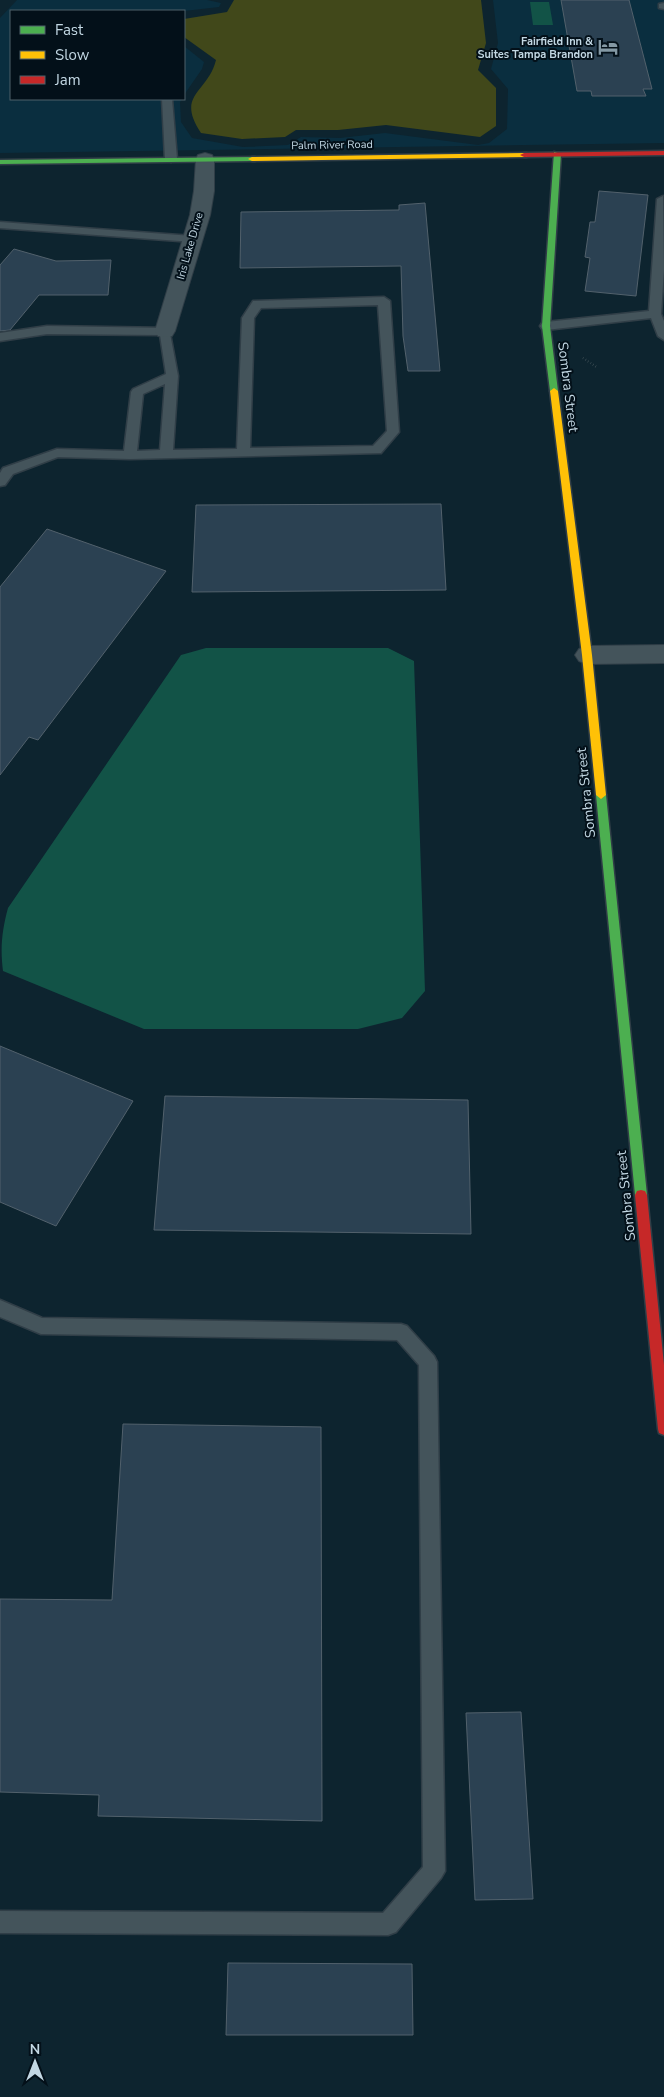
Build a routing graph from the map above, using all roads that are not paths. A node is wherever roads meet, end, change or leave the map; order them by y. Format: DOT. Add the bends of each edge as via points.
graph roads {
  1 [pos="167,100"];
  2 [pos="664,153"];
  3 [pos="556,154"];
  4 [pos="171,159"];
  5 [pos="205,159"];
  6 [pos="0,162"];
  7 [pos="663,199"];
  8 [pos="0,226"];
  9 [pos="193,238"];
  10 [pos="655,314"];
  11 [pos="546,326"];
  12 [pos="165,331"];
  13 [pos="664,336"];
  14 [pos="0,337"];
  15 [pos="172,376"];
  16 [pos="243,452"];
  17 [pos="130,454"];
  18 [pos="166,454"];
  19 [pos="0,482"];
  20 [pos="664,654"];
  21 [pos="587,655"];
  22 [pos="0,1308"];
  23 [pos="658,1312"];
  24 [pos="664,1429"];
  25 [pos="0,1922"];
  1 -- 4 [label="lane"];
  2 -- 3 [label="street, Palm River Road"];
  3 -- 5 [label="street, Palm River Road"];
  3 -- 11 [label="street, Sombra Street"];
  4 -- 5 [label="street, Palm River Road"];
  4 -- 6 [label="street, Palm River Road"];
  5 -- 9 [label="street, Iris Lake Drive" via="203,199"];
  7 -- 10 [label="lane"];
  8 -- 9 [label="lane"];
  9 -- 12 [label="street, Iris Lake Drive"];
  10 -- 11 [label="lane"];
  10 -- 13 [label="lane"];
  11 -- 21 [label="street, Sombra Street"];
  12 -- 14 [label="lane" via="46,330"];
  12 -- 15 [label="lane"];
  15 -- 17 [label="lane" via="137,392"];
  15 -- 18 [label="lane"];
  16 -- 16 [label="lane" via="376,450 394,432 384,301 257,304 248,318"];
  16 -- 18 [label="lane"];
  17 -- 18 [label="lane"];
  17 -- 19 [label="lane" via="57,453 8,471"];
  20 -- 21 [label="street"];
  21 -- 23 [label="street, Sombra Street"];
  22 -- 25 [label="lane" via="41,1326 401,1332 428,1362 434,1861 434,1871 388,1924"];
  23 -- 24 [label="street, Sombra Street"];
}
